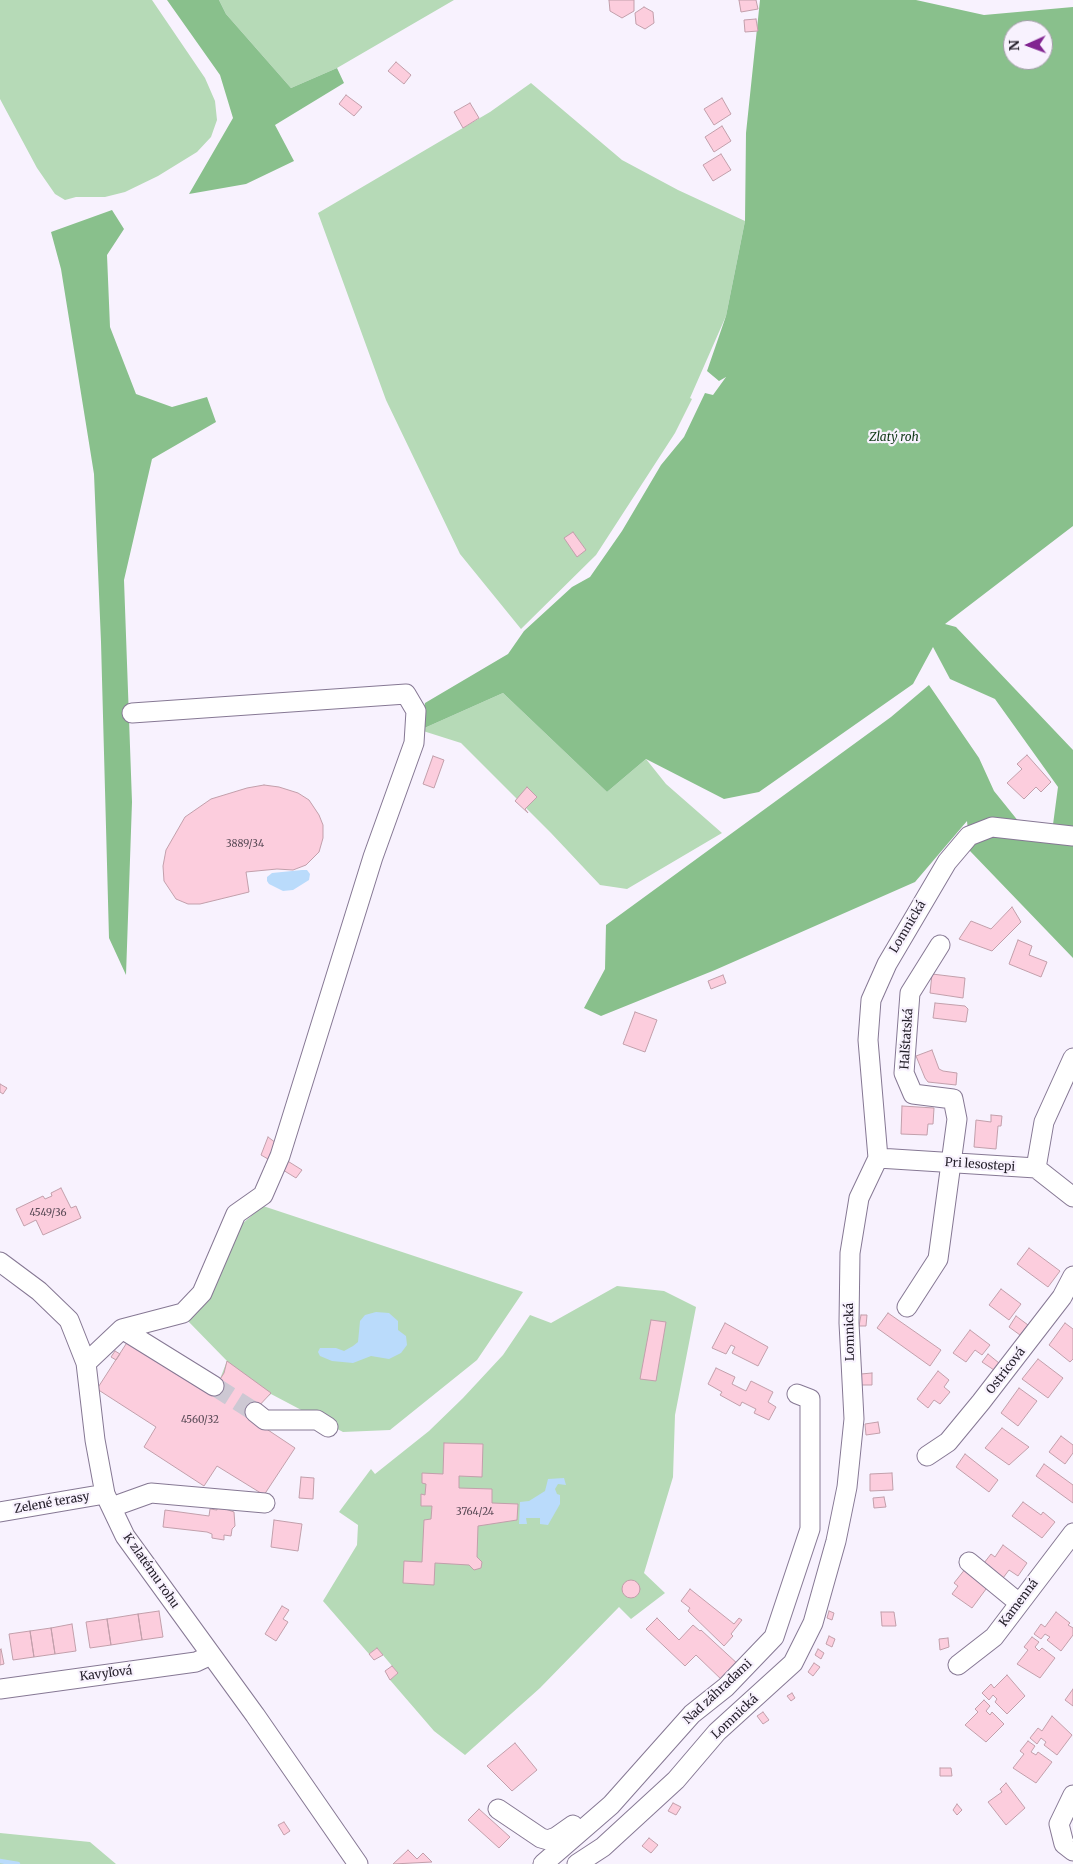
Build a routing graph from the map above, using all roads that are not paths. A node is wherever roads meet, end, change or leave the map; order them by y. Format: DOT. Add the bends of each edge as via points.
graph roads {
  1 [pos="132,713"];
  2 [pos="1073,836"];
  3 [pos="940,946"];
  4 [pos="1073,1058"];
  5 [pos="878,1158"];
  6 [pos="950,1163"];
  7 [pos="1036,1168"];
  8 [pos="1073,1197"];
  9 [pos="0,1262"];
  10 [pos="1073,1276"];
  11 [pos="907,1307"];
  12 [pos="122,1329"];
  13 [pos="86,1363"];
  14 [pos="214,1386"];
  15 [pos="797,1394"];
  16 [pos="255,1412"];
  17 [pos="328,1427"];
  18 [pos="927,1456"];
  19 [pos="109,1501"];
  20 [pos="265,1503"];
  21 [pos="0,1512"];
  22 [pos="1073,1533"];
  23 [pos="969,1562"];
  24 [pos="1019,1603"];
  25 [pos="211,1655"];
  26 [pos="958,1665"];
  27 [pos="0,1689"];
  28 [pos="1073,1795"];
  29 [pos="611,1805"];
  30 [pos="498,1809"];
  31 [pos="1073,1851"];
  32 [pos="358,1864"];
  33 [pos="543,1864"];
  34 [pos="578,1864"];
  1 -- 12 [label="street" via="406,694 416,711 414,743 372,858 280,1156 263,1195 236,1214 202,1293 183,1313"];
  2 -- 5 [label="street, Lomnická" via="992,828 969,836 947,862 886,964 871,1000 868,1040"];
  3 -- 6 [label="street, Halštatská" via="910,994 904,1073 912,1094 954,1099 956,1119"];
  4 -- 7 [label="street" via="1044,1122"];
  5 -- 6 [label="street, Pri lesostepi"];
  5 -- 34 [label="street, Lomnická" via="859,1198 850,1253 849,1323 854,1419 847,1487 813,1623 793,1663 717,1732 676,1780 602,1847"];
  6 -- 7 [label="street, Pri lesostepi"];
  6 -- 11 [label="street" via="938,1259"];
  7 -- 8 [label="street"];
  9 -- 13 [label="street, K zlatému rohu" via="61,1310 69,1320"];
  10 -- 18 [label="street, Ostricová" via="1062,1297 982,1402 948,1442"];
  12 -- 13 [label="street"];
  12 -- 14 [label="street"];
  13 -- 19 [label="street, K zlatému rohu" via="95,1440"];
  15 -- 29 [label="street, Nad záhradami" via="810,1399 810,1529 774,1637 726,1687 692,1714"];
  16 -- 17 [label="street" via="265,1420 317,1420"];
  19 -- 20 [label="street, Zelené terasy" via="151,1493"];
  19 -- 21 [label="street, Zelené terasy"];
  19 -- 25 [label="street, K zlatému rohu" via="126,1536"];
  22 -- 24 [label="street, Kamenná"];
  23 -- 24 [label="street"];
  24 -- 26 [label="street, Kamenná" via="994,1637"];
  25 -- 27 [label="street, Kavyľová" via="196,1662"];
  25 -- 32 [label="street, K zlatému rohu"];
  28 -- 31 [label="street" via="1059,1824 1064,1844"];
  29 -- 30 [label="street" via="599,1801 587,1814 548,1840"];
  29 -- 33 [label="street, Nad záhradami"];
}
